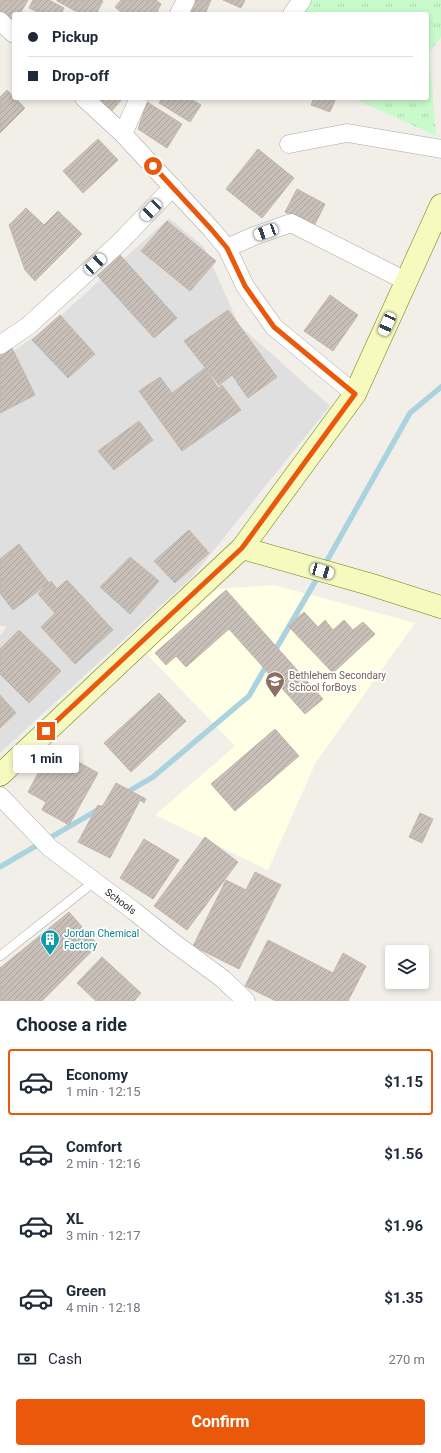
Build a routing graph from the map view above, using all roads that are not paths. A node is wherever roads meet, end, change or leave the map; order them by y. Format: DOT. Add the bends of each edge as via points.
graph roads {
  1 [pos="302,0"];
  2 [pos="293,12"];
  3 [pos="0,21"];
  4 [pos="12,32"];
  5 [pos="86,100"];
  6 [pos="138,100"];
  7 [pos="123,134"];
  8 [pos="289,144"];
  9 [pos="441,149"];
  10 [pos="173,187"];
  11 [pos="441,205"];
  12 [pos="227,248"];
  13 [pos="406,281"];
  14 [pos="0,345"];
  15 [pos="355,394"];
  16 [pos="242,548"];
  17 [pos="441,608"];
  18 [pos="0,775"];
  19 [pos="0,796"];
  20 [pos="95,881"];
  21 [pos="0,956"];
  22 [pos="246,1001"];
  1 -- 2 [label="street"];
  3 -- 4 [label="street"];
  5 -- 7 [label="street"];
  6 -- 7 [label="street"];
  7 -- 10 [label="street"];
  8 -- 9 [label="street" via="347,133"];
  10 -- 12 [label="street"];
  10 -- 14 [label="street" via="118,244 28,326"];
  11 -- 13 [label="street"];
  12 -- 13 [label="street" via="291,223"];
  12 -- 15 [label="street" via="245,286 274,327"];
  13 -- 15 [label="street"];
  15 -- 16 [label="street"];
  16 -- 17 [label="street" via="369,584"];
  16 -- 18 [label="street"];
  19 -- 20 [label="street, Schools" via="50,848"];
  20 -- 21 [label="lane"];
  20 -- 22 [label="street, Schools" via="223,979"];
}
